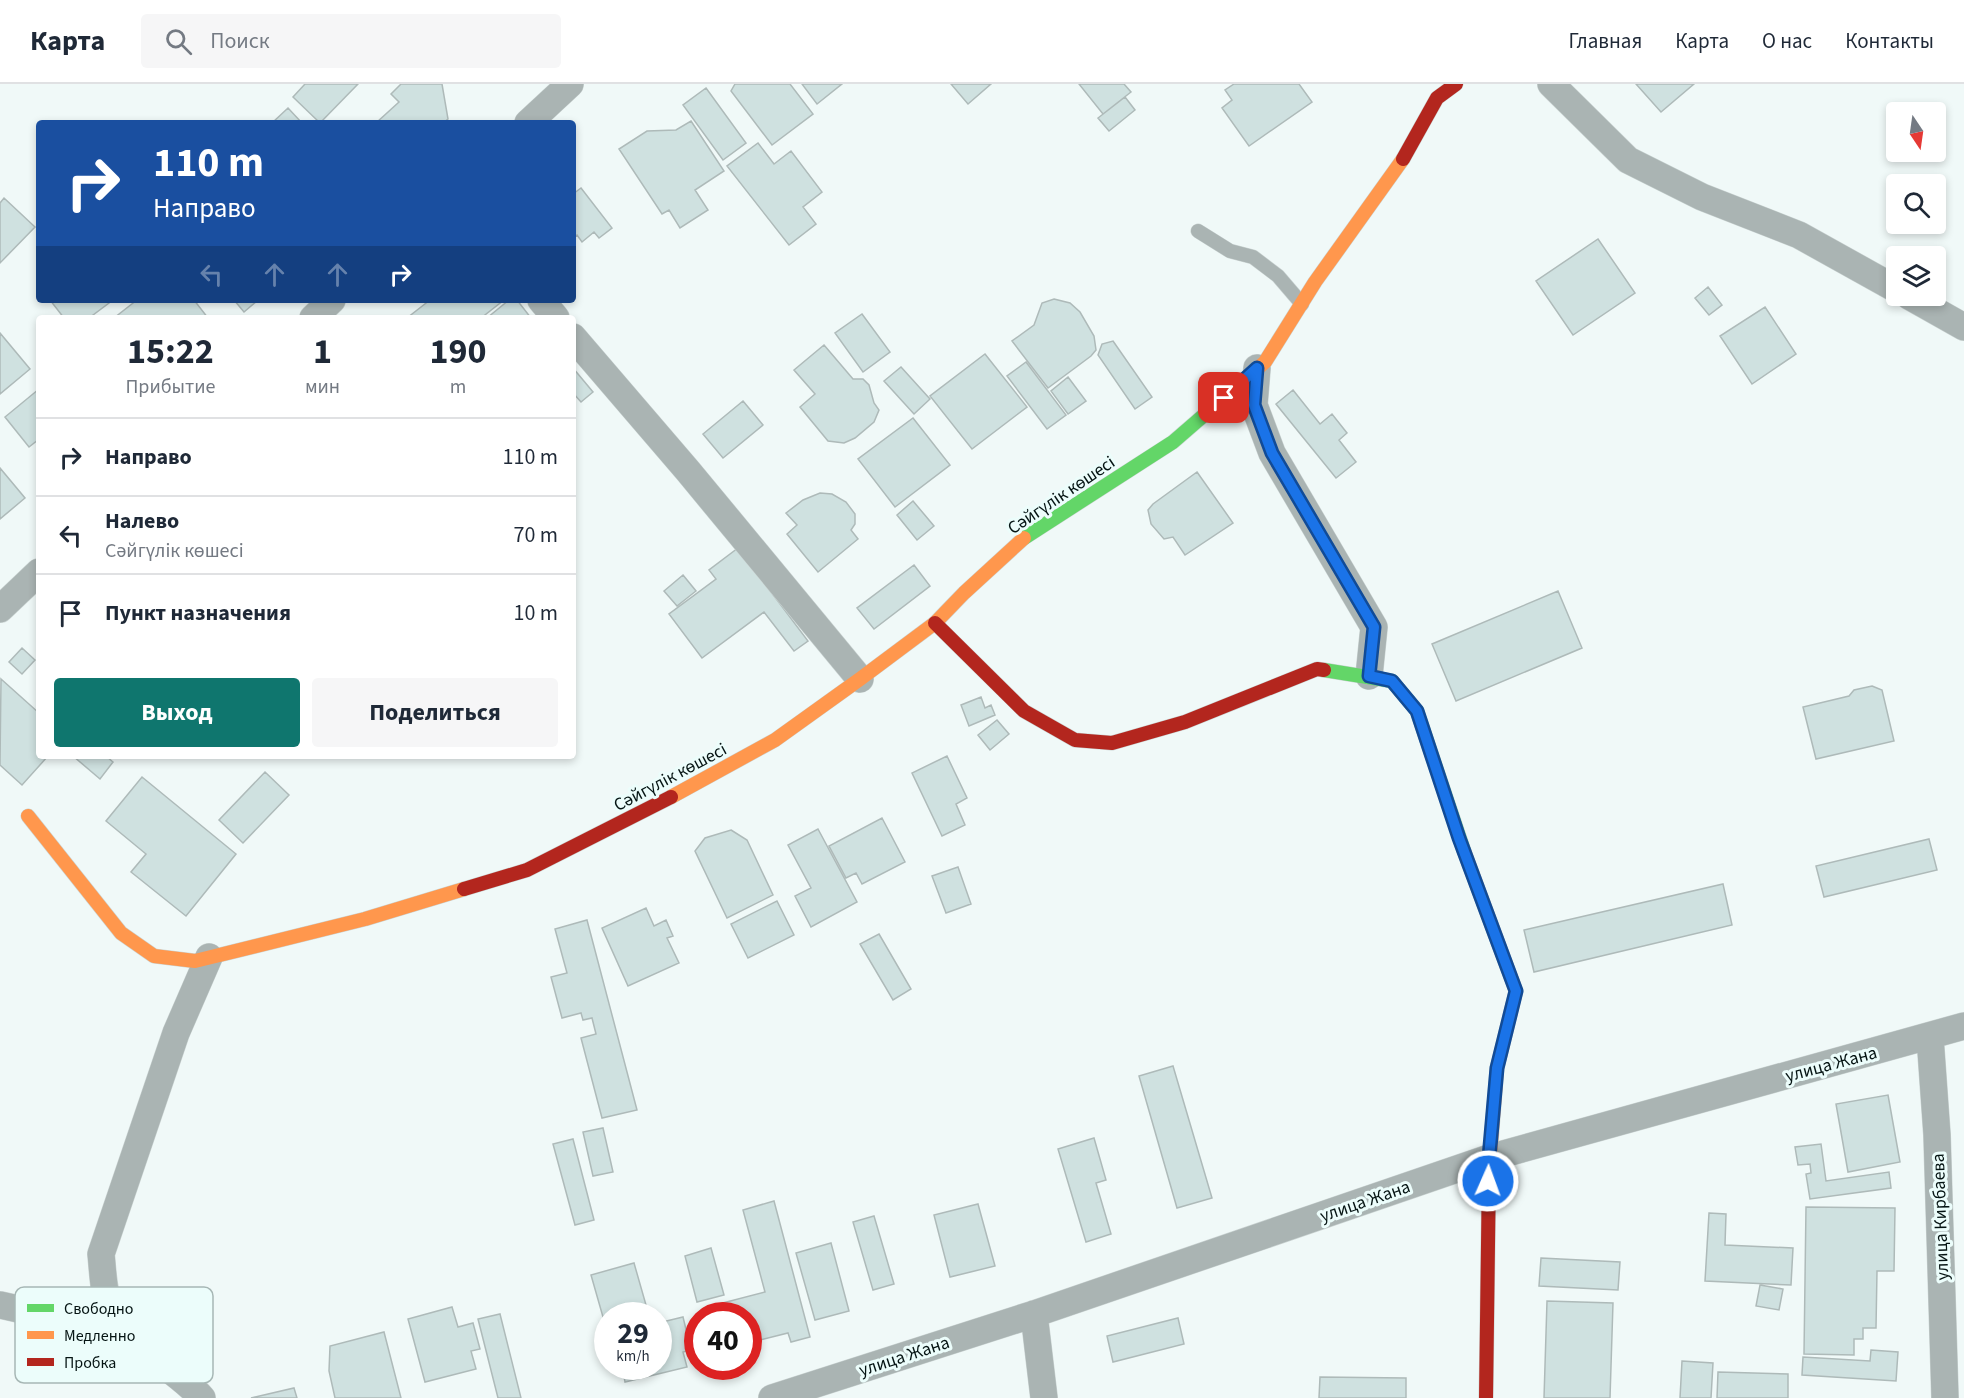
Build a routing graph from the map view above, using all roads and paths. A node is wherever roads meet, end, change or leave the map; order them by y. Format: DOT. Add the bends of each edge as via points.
graph roads {
  1 [pos="570,84"];
  2 [pos="1456,84"];
  3 [pos="1551,84"];
  4 [pos="531,120"];
  5 [pos="1198,231"];
  6 [pos="1886,283"];
  7 [pos="330,303"];
  8 [pos="544,303"];
  9 [pos="1302,304"];
  10 [pos="1927,306"];
  11 [pos="316,315"];
  12 [pos="554,315"];
  13 [pos="1964,327"];
  14 [pos="576,340"];
  15 [pos="1257,368"];
  16 [pos="36,575"];
  17 [pos="0,609"];
  18 [pos="935,623"];
  19 [pos="1369,676"];
  20 [pos="861,679"];
  21 [pos="28,816"];
  22 [pos="209,957"];
  23 [pos="1964,1026"];
  24 [pos="1930,1037"];
  25 [pos="1489,1158"];
  26 [pos="105,1287"];
  27 [pos="0,1305"];
  28 [pos="15,1308"];
  29 [pos="1034,1314"];
  30 [pos="188,1383"];
  31 [pos="202,1398"];
  32 [pos="772,1398"];
  33 [pos="1044,1398"];
  34 [pos="1486,1398"];
  35 [pos="1945,1398"];
  1 -- 4 [label="street"];
  2 -- 9 [label="street, Сәйгүлік көшесі" via="1437,98 1398,168"];
  3 -- 6 [label="street" via="1628,160 1702,198 1799,235"];
  5 -- 9 [label="lane" via="1230,251 1253,257 1278,276"];
  7 -- 11 [label="street"];
  8 -- 12 [label="street"];
  9 -- 15 [label="street, Сәйгүлік көшесі" via="1265,362"];
  10 -- 13 [label="street"];
  14 -- 20 [label="street"];
  15 -- 18 [label="street, Сәйгүлік көшесі" via="1173,442 1025,537"];
  15 -- 19 [label="street" via="1254,405 1272,453 1374,627"];
  16 -- 17 [label="street"];
  18 -- 19 [label="street" via="1024,711 1076,740 1112,744 1185,722 1317,669"];
  18 -- 20 [label="street, Сәйгүлік көшесі"];
  19 -- 25 [label="street" via="1392,681 1417,711 1516,991 1497,1068"];
  20 -- 22 [label="street, Сәйгүлік көшесі" via="776,740 635,817 527,870 365,919"];
  21 -- 22 [label="street, Сәйгүлік көшесі" via="120,933 154,956 195,961"];
  22 -- 26 [label="street" via="176,1033 101,1254"];
  23 -- 24 [label="street, улица Жана"];
  24 -- 25 [label="street, улица Жана"];
  24 -- 35 [label="street, улица Кирбаева"];
  25 -- 29 [label="street, улица Жана"];
  25 -- 34 [label="street"];
  27 -- 28 [label="street"];
  29 -- 32 [label="street, улица Жана"];
  29 -- 33 [label="street"];
  30 -- 31 [label="street"];
}
